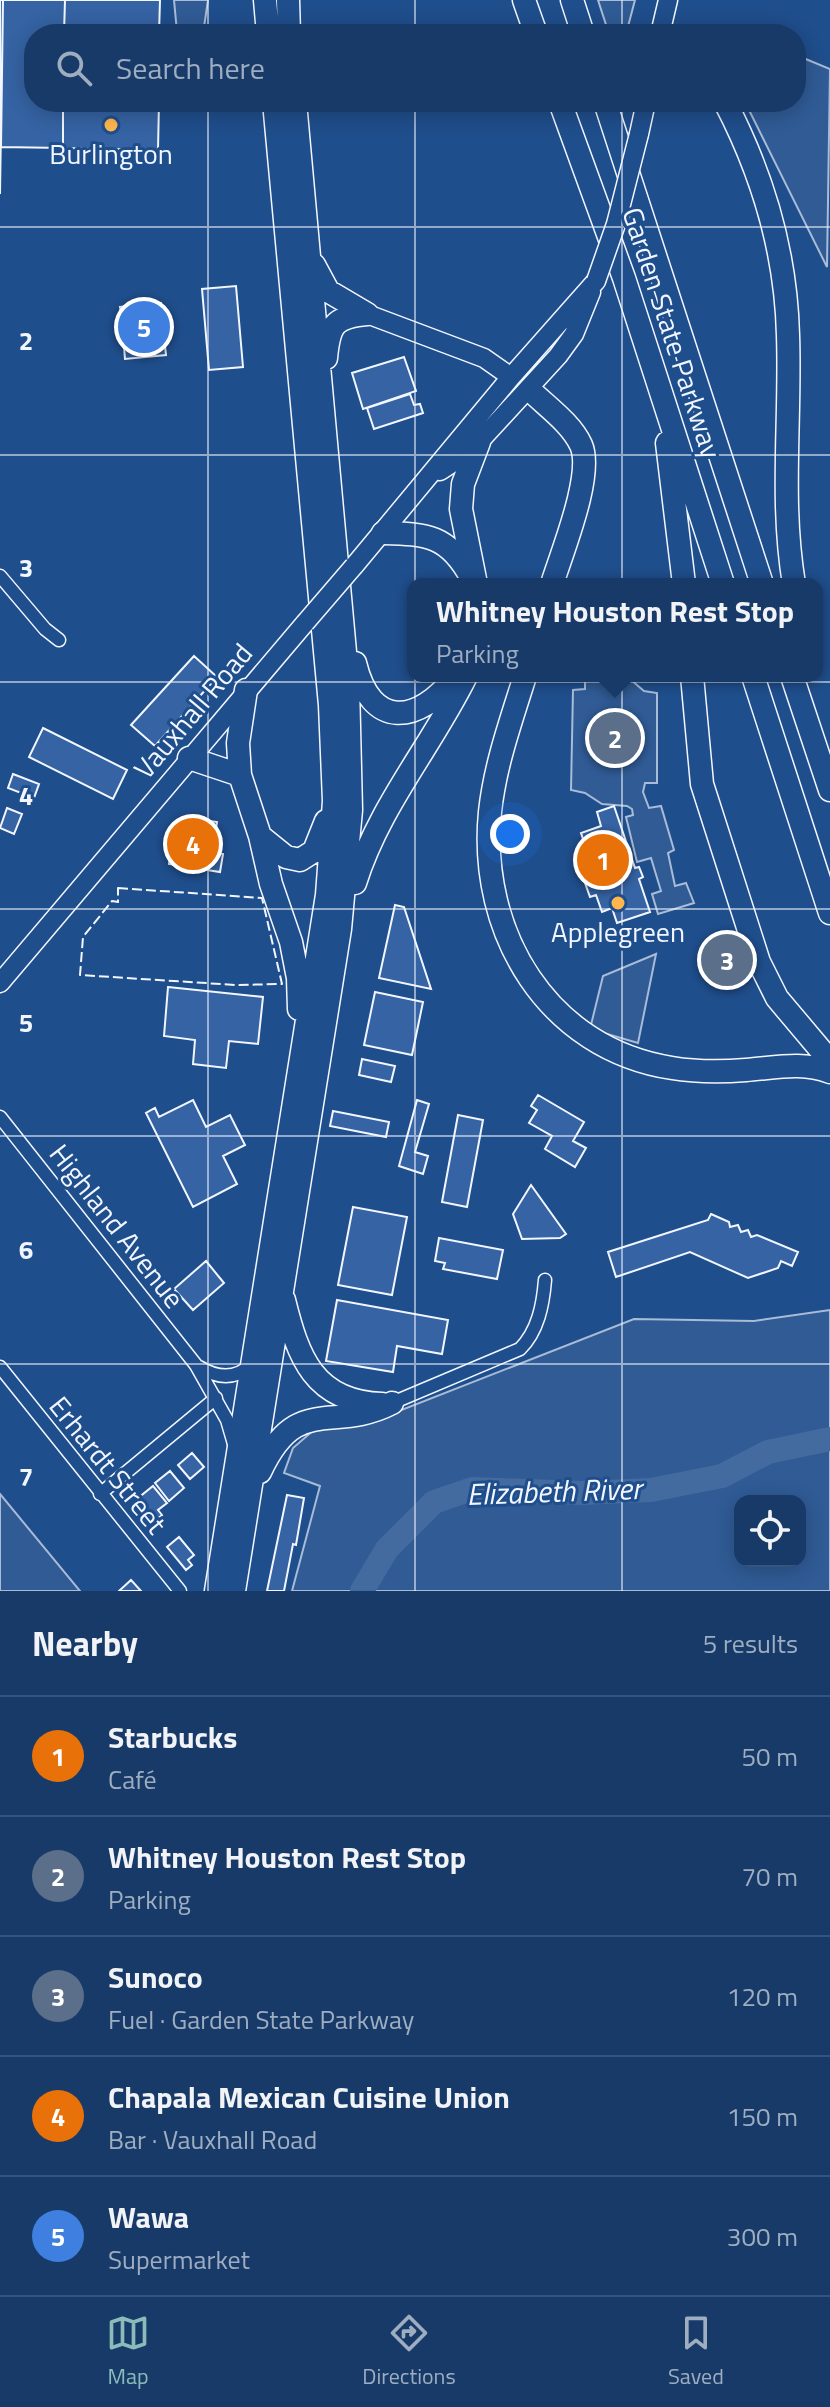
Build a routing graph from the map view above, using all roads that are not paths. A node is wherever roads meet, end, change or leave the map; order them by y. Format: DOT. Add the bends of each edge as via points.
graph roads {
  1 [pos="265,0"];
  2 [pos="288,0"];
  3 [pos="524,0"];
  4 [pos="572,0"];
  5 [pos="668,0"];
  6 [pos="267,24"];
  7 [pos="289,24"];
  8 [pos="532,24"];
  9 [pos="580,24"];
  10 [pos="662,24"];
  11 [pos="275,112"];
  12 [pos="296,112"];
  13 [pos="564,112"];
  14 [pos="608,112"];
  15 [pos="644,112"];
  16 [pos="729,112"];
  17 [pos="309,255"];
  18 [pos="596,281"];
  19 [pos="367,314"];
  20 [pos="520,384"];
  21 [pos="660,390"];
  22 [pos="322,399"];
  23 [pos="479,442"];
  24 [pos="431,477"];
  25 [pos="383,533"];
  26 [pos="0,576"];
  27 [pos="471,578"];
  28 [pos="474,578"];
  29 [pos="554,578"];
  30 [pos="683,578"];
  31 [pos="721,578"];
  32 [pos="760,578"];
  33 [pos="793,578"];
  34 [pos="341,605"];
  35 [pos="59,640"];
  36 [pos="451,682"];
  37 [pos="462,682"];
  38 [pos="523,682"];
  39 [pos="693,682"];
  40 [pos="755,682"];
  41 [pos="794,682"];
  42 [pos="805,682"];
  43 [pos="246,690"];
  44 [pos="803,709"];
  45 [pos="189,758"];
  46 [pos="240,775"];
  47 [pos="830,790"];
  48 [pos="334,801"];
  49 [pos="260,836"];
  50 [pos="830,913"];
  51 [pos="340,929"];
  52 [pos="0,983"];
  53 [pos="302,1058"];
  54 [pos="830,1061"];
  55 [pos="830,1072"];
  56 [pos="0,1117"];
  57 [pos="545,1280"];
  58 [pos="282,1292"];
  59 [pos="252,1364"];
  60 [pos="196,1365"];
  61 [pos="0,1367"];
  62 [pos="216,1398"];
  63 [pos="392,1403"];
  64 [pos="236,1469"];
  65 [pos="100,1494"];
  66 [pos="249,1495"];
  67 [pos="180,1591"];
  68 [pos="216,1591"];
  69 [pos="234,1591"];
  1 -- 6 [label="highway"];
  2 -- 7 [label="highway"];
  3 -- 8 [label="highway"];
  4 -- 9 [label="highway"];
  5 -- 10 [label="street"];
  11 -- 48 [label="highway"];
  12 -- 17 [label="highway"];
  13 -- 21 [label="highway, Garden State Parkway"];
  14 -- 32 [label="highway, Garden State Parkway"];
  15 -- 18 [label="street, Vauxhall Road, bridge"];
  16 -- 33 [label="highway" via="762,186 784,275 789,351 786,523"];
  17 -- 19 [label="highway" via="328,291"];
  17 -- 22 [label="highway"];
  18 -- 20 [label="street, Vauxhall Road" via="553,328"];
  18 -- 20 [label="street, Vauxhall Road" via="569,342"];
  19 -- 20 [label="street" via="484,358"];
  19 -- 22 [label="highway" via="344,318 331,329"];
  20 -- 23 [label="street, Vauxhall Road"];
  20 -- 24 [label="street, Vauxhall Road"];
  20 -- 29 [label="highway" via="574,433 585,459 583,483"];
  21 -- 30 [label="highway"];
  21 -- 31 [label="highway, Garden State Parkway"];
  22 -- 34 [label="highway"];
  23 -- 24 [label="street, Vauxhall Road"];
  23 -- 28 [label="highway" via="463,484 461,509"];
  24 -- 25 [label="street, Vauxhall Road"];
  25 -- 27 [label="highway" via="440,541"];
  25 -- 43 [label="street, Vauxhall Road, bridge"];
  26 -- 35 [label="street"];
  34 -- 36 [label="highway" via="360,683 379,707 398,713 420,708"];
  34 -- 51 [label="highway" via="351,784"];
  37 -- 51 [label="highway" via="377,827"];
  38 -- 55 [label="highway" via="497,769 489,846 503,923 542,996 586,1036 641,1061 684,1070 800,1065"];
  39 -- 54 [label="highway" via="702,784 759,962 777,998"];
  40 -- 50 [label="highway"];
  41 -- 44 [label="highway"];
  42 -- 44 [label="highway"];
  43 -- 45 [label="street, Vauxhall Road"];
  43 -- 46 [label="highway" via="238,743"];
  44 -- 47 [label="highway"];
  45 -- 46 [label="highway"];
  45 -- 52 [label="street, Vauxhall Road"];
  46 -- 49 [label="highway"];
  48 -- 49 [label="highway" via="317,846 305,858 290,859"];
  48 -- 53 [label="highway" via="327,895"];
  49 -- 53 [label="highway" via="296,966"];
  51 -- 58 [label="highway"];
  53 -- 59 [label="highway"];
  56 -- 60 [label="street, Highland Avenue"];
  57 -- 63 [label="street" via="538,1317 520,1349"];
  58 -- 63 [label="highway" via="296,1346 313,1373 343,1395"];
  58 -- 66 [label="highway"];
  59 -- 60 [label="street" via="223,1376"];
  59 -- 64 [label="highway"];
  60 -- 62 [label="street, Highland Avenue"];
  61 -- 65 [label="street, Erhardt Street"];
  62 -- 64 [label="street, Highland Avenue" via="231,1428"];
  62 -- 65 [label="street"];
  63 -- 66 [label="highway" via="372,1412 297,1424 270,1452"];
  64 -- 68 [label="highway"];
  65 -- 67 [label="street, Erhardt Street"];
  66 -- 69 [label="highway"];
}
